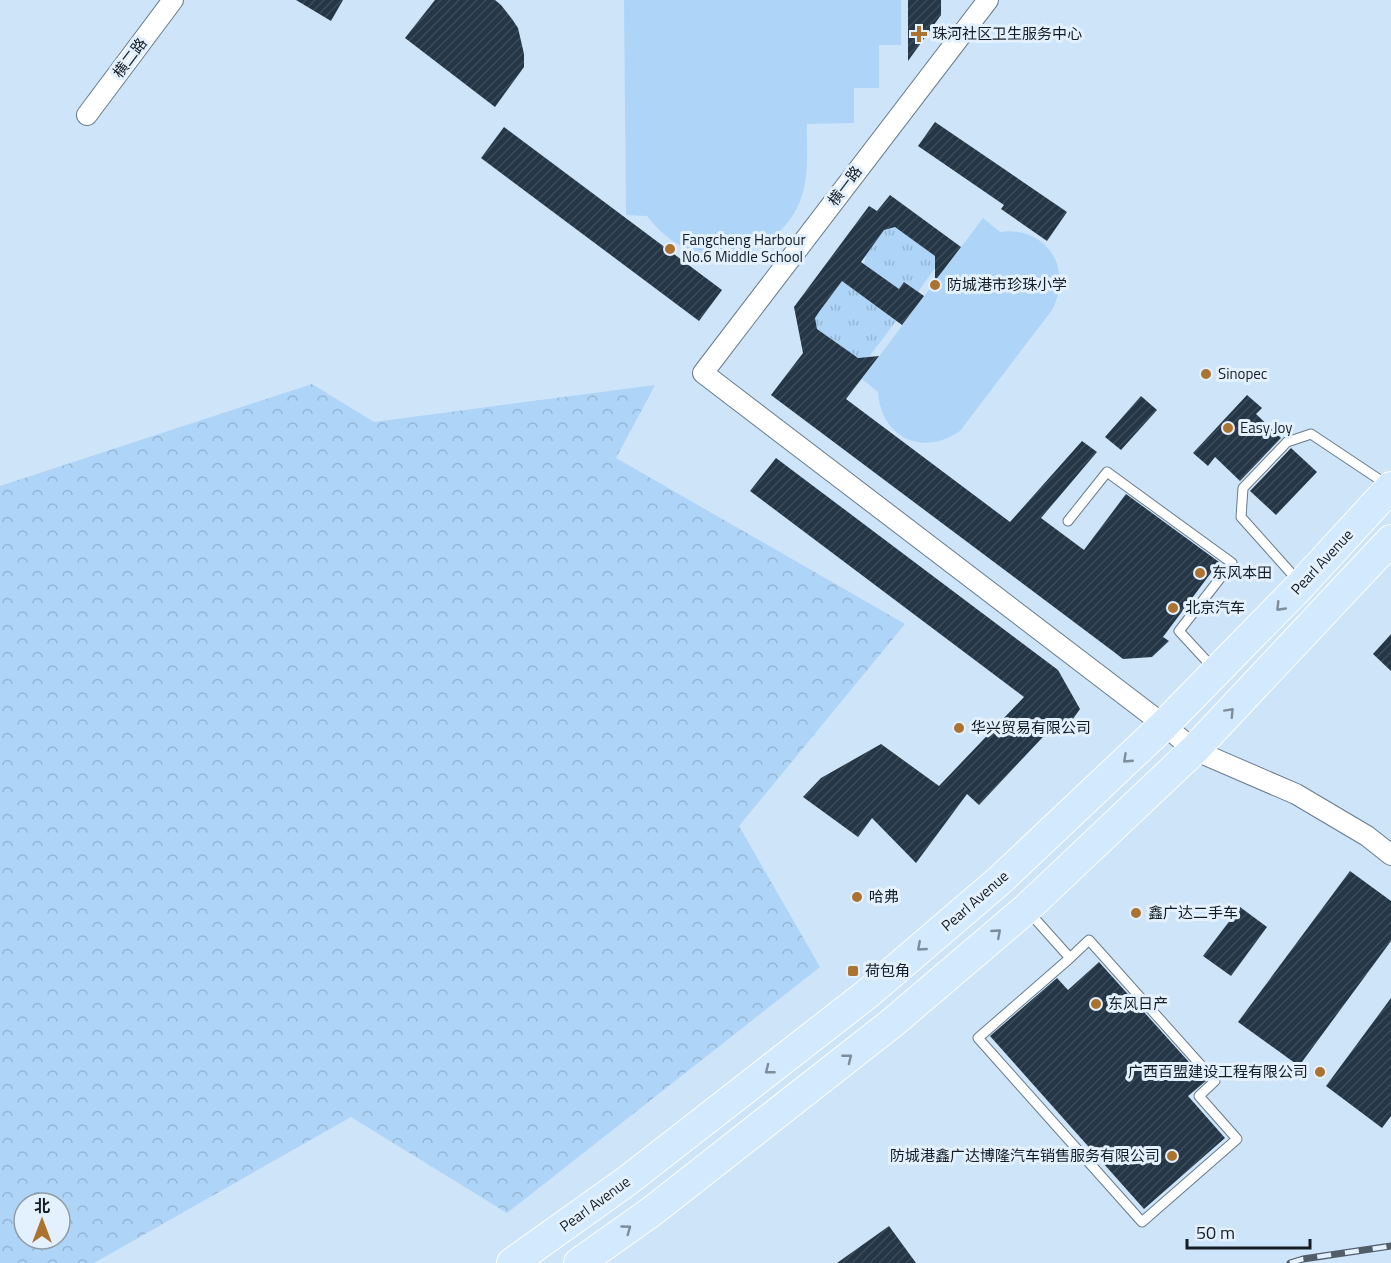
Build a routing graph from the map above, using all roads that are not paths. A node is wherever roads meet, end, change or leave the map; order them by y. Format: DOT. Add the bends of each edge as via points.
graph roads {
  1 [pos="173,0"];
  2 [pos="988,0"];
  3 [pos="87,115"];
  4 [pos="1391,487"];
  5 [pos="1068,521"];
  6 [pos="1391,540"];
  7 [pos="1301,585"];
  8 [pos="1216,671"];
  9 [pos="1164,725"];
  10 [pos="1194,750"];
  11 [pos="1391,855"];
  12 [pos="1026,909"];
  13 [pos="1070,958"];
  14 [pos="512,1263"];
  15 [pos="579,1263"];
  1 -- 3 [label="street, 横二路"];
  2 -- 9 [label="street, 横一路" via="703,373"];
  4 -- 7 [label="main road, Pearl Avenue"];
  4 -- 7 [label="lane" via="1311,434 1287,442 1243,488 1241,517"];
  5 -- 8 [label="lane" via="1107,472 1232,563 1179,631"];
  10 -- 6 [label="main road, one-way"];
  7 -- 8 [label="main road, Pearl Avenue, one-way"];
  8 -- 9 [label="main road, Pearl Avenue"];
  9 -- 10 [label="street"];
  9 -- 14 [label="main road, Pearl Avenue, one-way" via="1000,880 867,993 627,1181"];
  10 -- 11 [label="street" via="1296,794 1367,836"];
  10 -- 12 [label="main road"];
  12 -- 13 [label="lane"];
  15 -- 12 [label="main road, one-way" via="651,1212 892,1023"];
  13 -- 13 [label="lane" via="978,1038 1142,1222 1237,1139 1199,1096 1215,1081 1089,940"];
}
